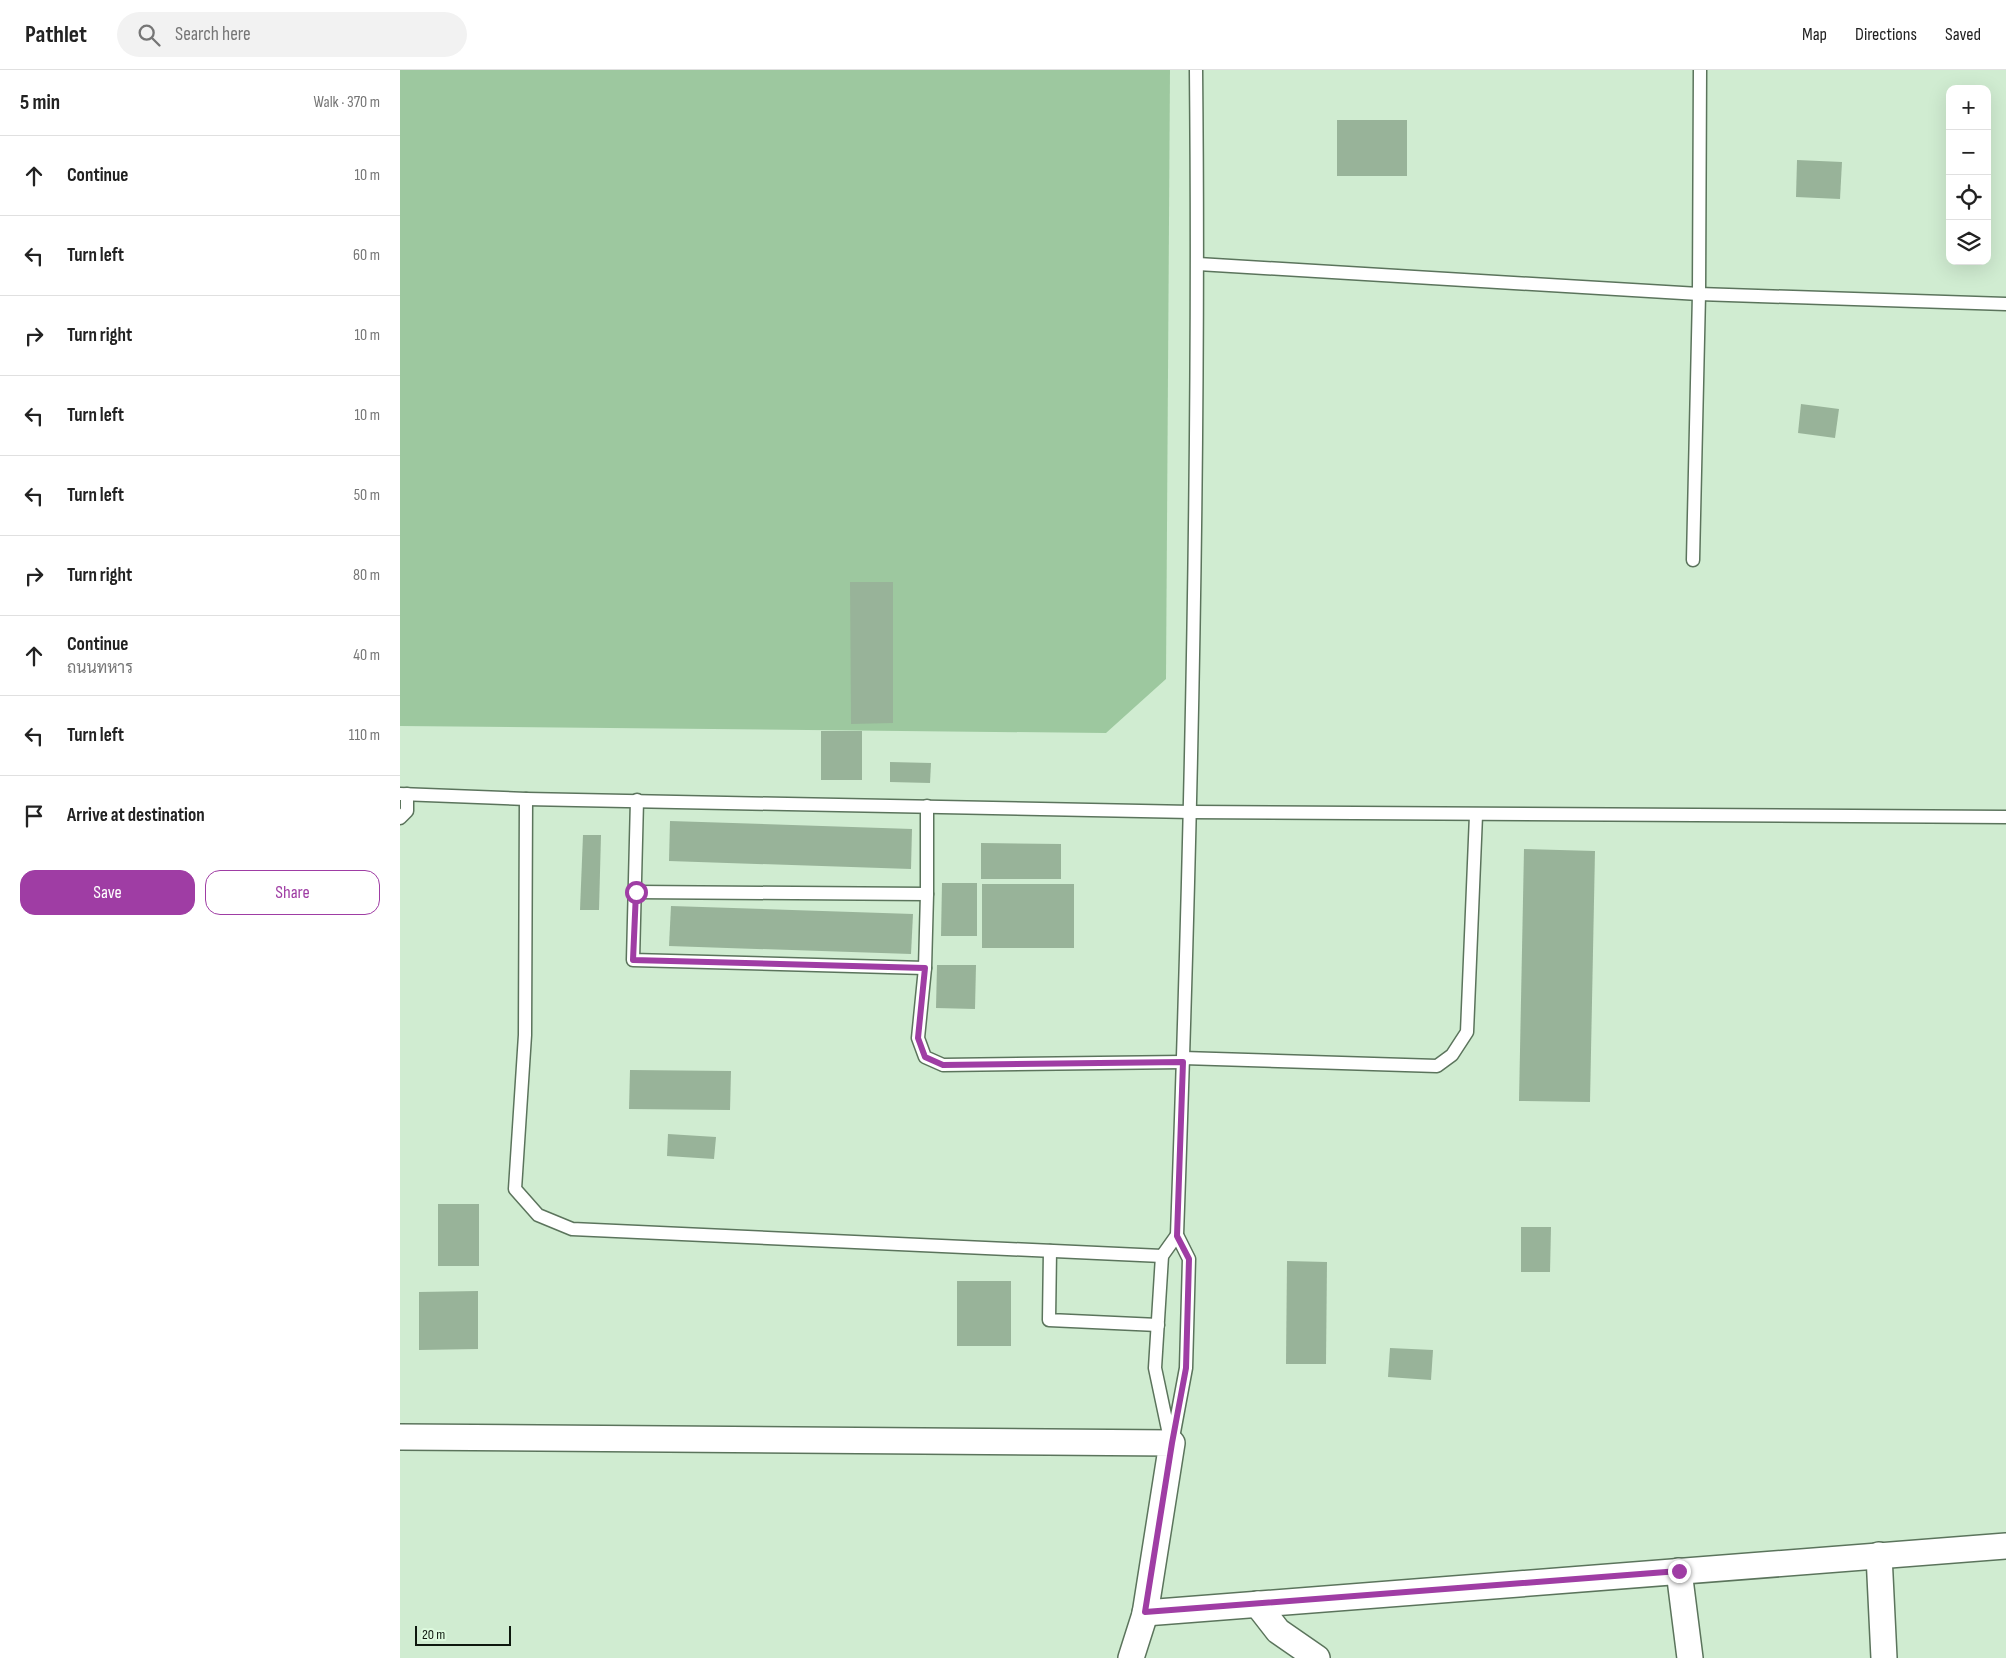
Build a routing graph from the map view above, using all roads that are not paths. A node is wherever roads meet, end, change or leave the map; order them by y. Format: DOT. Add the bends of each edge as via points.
graph roads {
  1 [pos="1196,70"];
  2 [pos="1700,70"];
  3 [pos="1198,264"];
  4 [pos="1699,294"];
  5 [pos="2006,304"];
  6 [pos="1693,560"];
  7 [pos="403,794"];
  8 [pos="526,799"];
  9 [pos="637,800"];
  10 [pos="927,806"];
  11 [pos="1191,812"];
  12 [pos="1476,815"];
  13 [pos="2006,817"];
  14 [pos="400,818"];
  15 [pos="636,892"];
  16 [pos="927,894"];
  17 [pos="925,968"];
  18 [pos="1183,1060"];
  19 [pos="1177,1236"];
  20 [pos="1050,1251"];
  21 [pos="1162,1256"];
  22 [pos="1158,1326"];
  23 [pos="400,1436"];
  24 [pos="1172,1443"];
  25 [pos="2006,1546"];
  26 [pos="1879,1555"];
  27 [pos="1679,1571"];
  28 [pos="1258,1604"];
  29 [pos="1145,1612"];
  30 [pos="1131,1658"];
  31 [pos="1318,1658"];
  32 [pos="1690,1658"];
  33 [pos="1884,1658"];
  1 -- 3 [label="lane"];
  2 -- 4 [label="lane"];
  3 -- 4 [label="lane"];
  3 -- 11 [label="lane"];
  4 -- 5 [label="lane"];
  4 -- 6 [label="lane"];
  7 -- 8 [label="lane"];
  7 -- 14 [label="lane" via="407,811"];
  8 -- 9 [label="lane"];
  8 -- 20 [label="lane" via="525,1035 515,1189 538,1215 572,1229"];
  9 -- 10 [label="lane"];
  9 -- 15 [label="lane"];
  10 -- 11 [label="lane"];
  10 -- 16 [label="lane"];
  11 -- 12 [label="lane"];
  11 -- 18 [label="lane"];
  12 -- 13 [label="lane"];
  12 -- 18 [label="lane" via="1467,1032 1452,1055 1437,1066"];
  15 -- 16 [label="lane"];
  15 -- 17 [label="lane" via="633,960"];
  16 -- 17 [label="lane"];
  17 -- 18 [label="lane" via="918,1038 925,1057 943,1065"];
  18 -- 19 [label="lane"];
  19 -- 21 [label="lane"];
  19 -- 24 [label="lane" via="1189,1259 1186,1368"];
  20 -- 21 [label="lane"];
  20 -- 22 [label="lane" via="1049,1320"];
  21 -- 22 [label="lane"];
  22 -- 24 [label="lane" via="1155,1368"];
  23 -- 24 [label="street"];
  24 -- 29 [label="street"];
  25 -- 26 [label="street"];
  26 -- 27 [label="street"];
  26 -- 33 [label="street"];
  27 -- 28 [label="street"];
  27 -- 32 [label="street"];
  28 -- 29 [label="street"];
  28 -- 31 [label="street" via="1278,1631"];
  29 -- 30 [label="street"];
}
